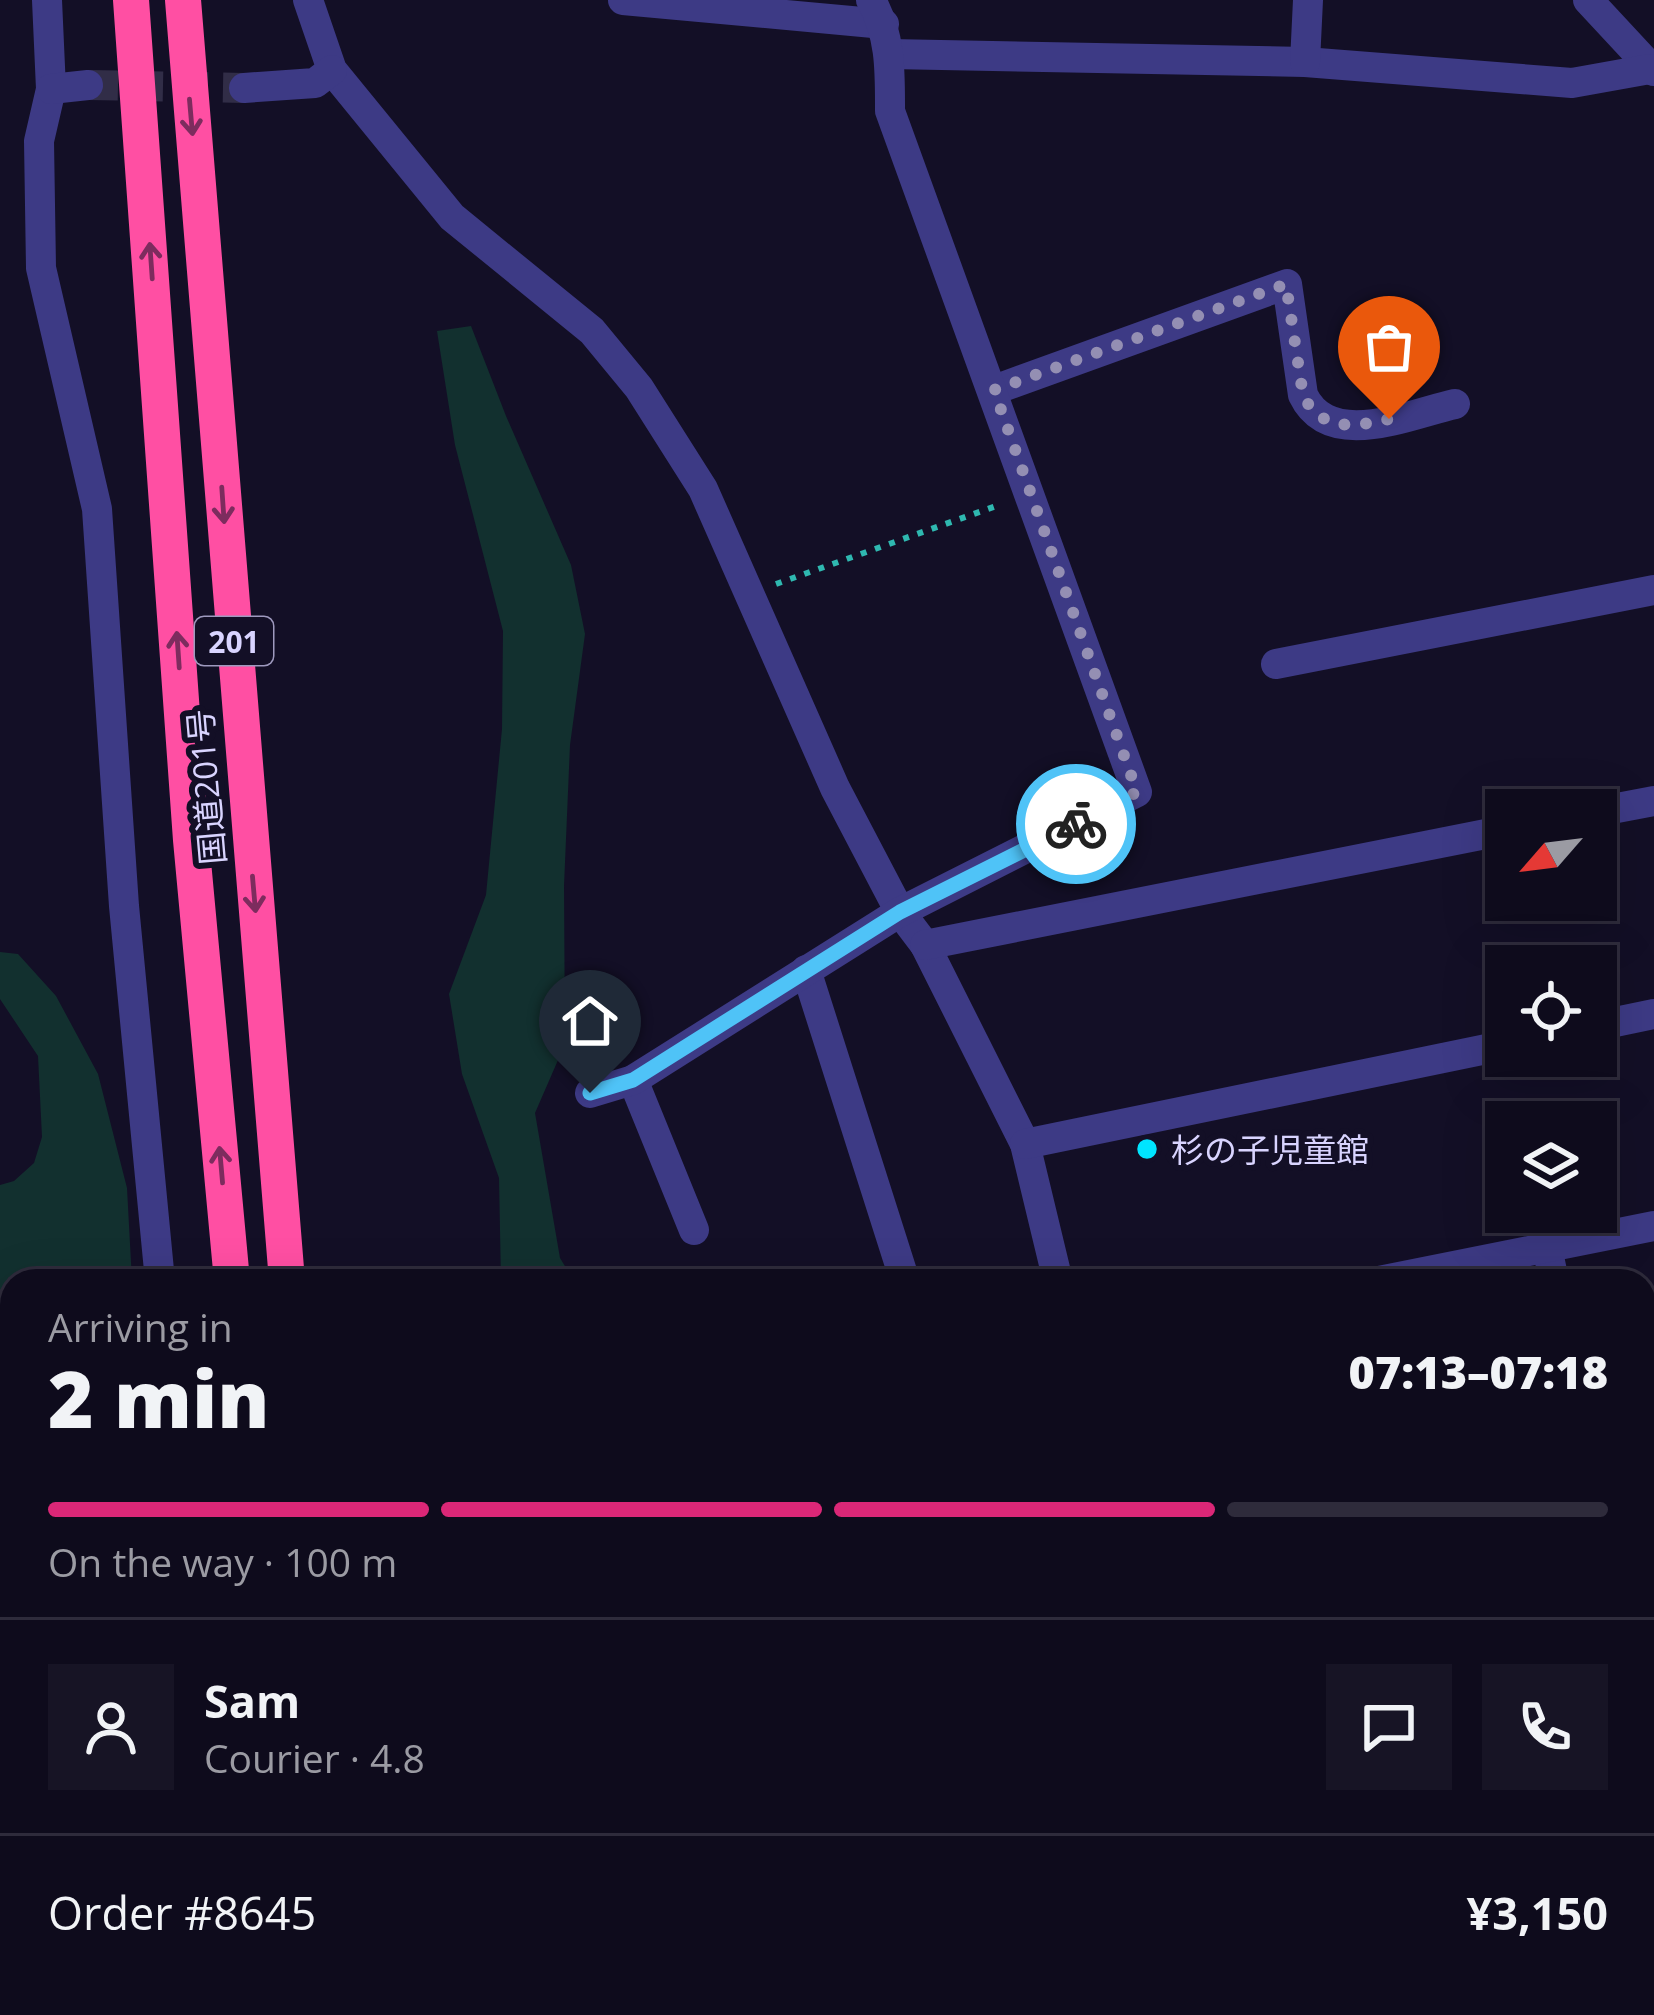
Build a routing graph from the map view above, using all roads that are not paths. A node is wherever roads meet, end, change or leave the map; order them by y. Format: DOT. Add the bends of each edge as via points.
graph roads {
  1 [pos="47,0"];
  2 [pos="131,0"];
  3 [pos="183,0"];
  4 [pos="308,0"];
  5 [pos="623,0"];
  6 [pos="1308,0"];
  7 [pos="1588,0"];
  8 [pos="882,26"];
  9 [pos="1305,62"];
  10 [pos="332,70"];
  11 [pos="1652,70"];
  12 [pos="88,85"];
  13 [pos="244,88"];
  14 [pos="51,89"];
  15 [pos="994,390"];
  16 [pos="1456,404"];
  17 [pos="1654,590"];
  18 [pos="1276,664"];
  19 [pos="1654,801"];
  20 [pos="1617,808"];
  21 [pos="1485,834"];
  22 [pos="900,912"];
  23 [pos="925,945"];
  24 [pos="806,970"];
  25 [pos="1654,1014"];
  26 [pos="1617,1022"];
  27 [pos="1485,1049"];
  28 [pos="633,1080"];
  29 [pos="590,1093"];
  30 [pos="1025,1144"];
  31 [pos="1654,1226"];
  32 [pos="694,1230"];
  33 [pos="1547,1246"];
  34 [pos="159,1269"];
  35 [pos="231,1269"];
  36 [pos="286,1269"];
  37 [pos="901,1269"];
  38 [pos="1055,1269"];
  39 [pos="1437,1269"];
  40 [pos="1552,1269"];
  1 -- 14 [label="street"];
  35 -- 2 [label="highway, 国道201号 / 201, one-way" via="190,840"];
  3 -- 36 [label="highway, 国道201号 / 201, one-way"];
  4 -- 10 [label="street"];
  5 -- 8 [label="street"];
  6 -- 9 [label="street"];
  7 -- 11 [label="street"];
  8 -- 9 [label="street"];
  8 -- 15 [label="street" via="890,111"];
  9 -- 11 [label="street" via="1571,83"];
  10 -- 13 [label="street" via="315,83"];
  10 -- 22 [label="street" via="452,217 592,331 639,388 703,489 835,788"];
  12 -- 14 [label="street"];
  14 -- 34 [label="street" via="39,141 41,268 97,509"];
  15 -- 16 [label="street" via="1286,284 1303,395 1324,421 1355,427"];
  15 -- 22 [label="street" via="1137,792"];
  17 -- 18 [label="street"];
  19 -- 20 [label="street"];
  21 -- 23 [label="street"];
  22 -- 23 [label="street"];
  22 -- 24 [label="street"];
  23 -- 30 [label="street"];
  24 -- 28 [label="street"];
  24 -- 37 [label="street"];
  25 -- 26 [label="street"];
  27 -- 30 [label="street"];
  28 -- 29 [label="street"];
  28 -- 32 [label="street"];
  30 -- 38 [label="street"];
  31 -- 33 [label="street"];
  33 -- 39 [label="street"];
  33 -- 40 [label="street"];
}
